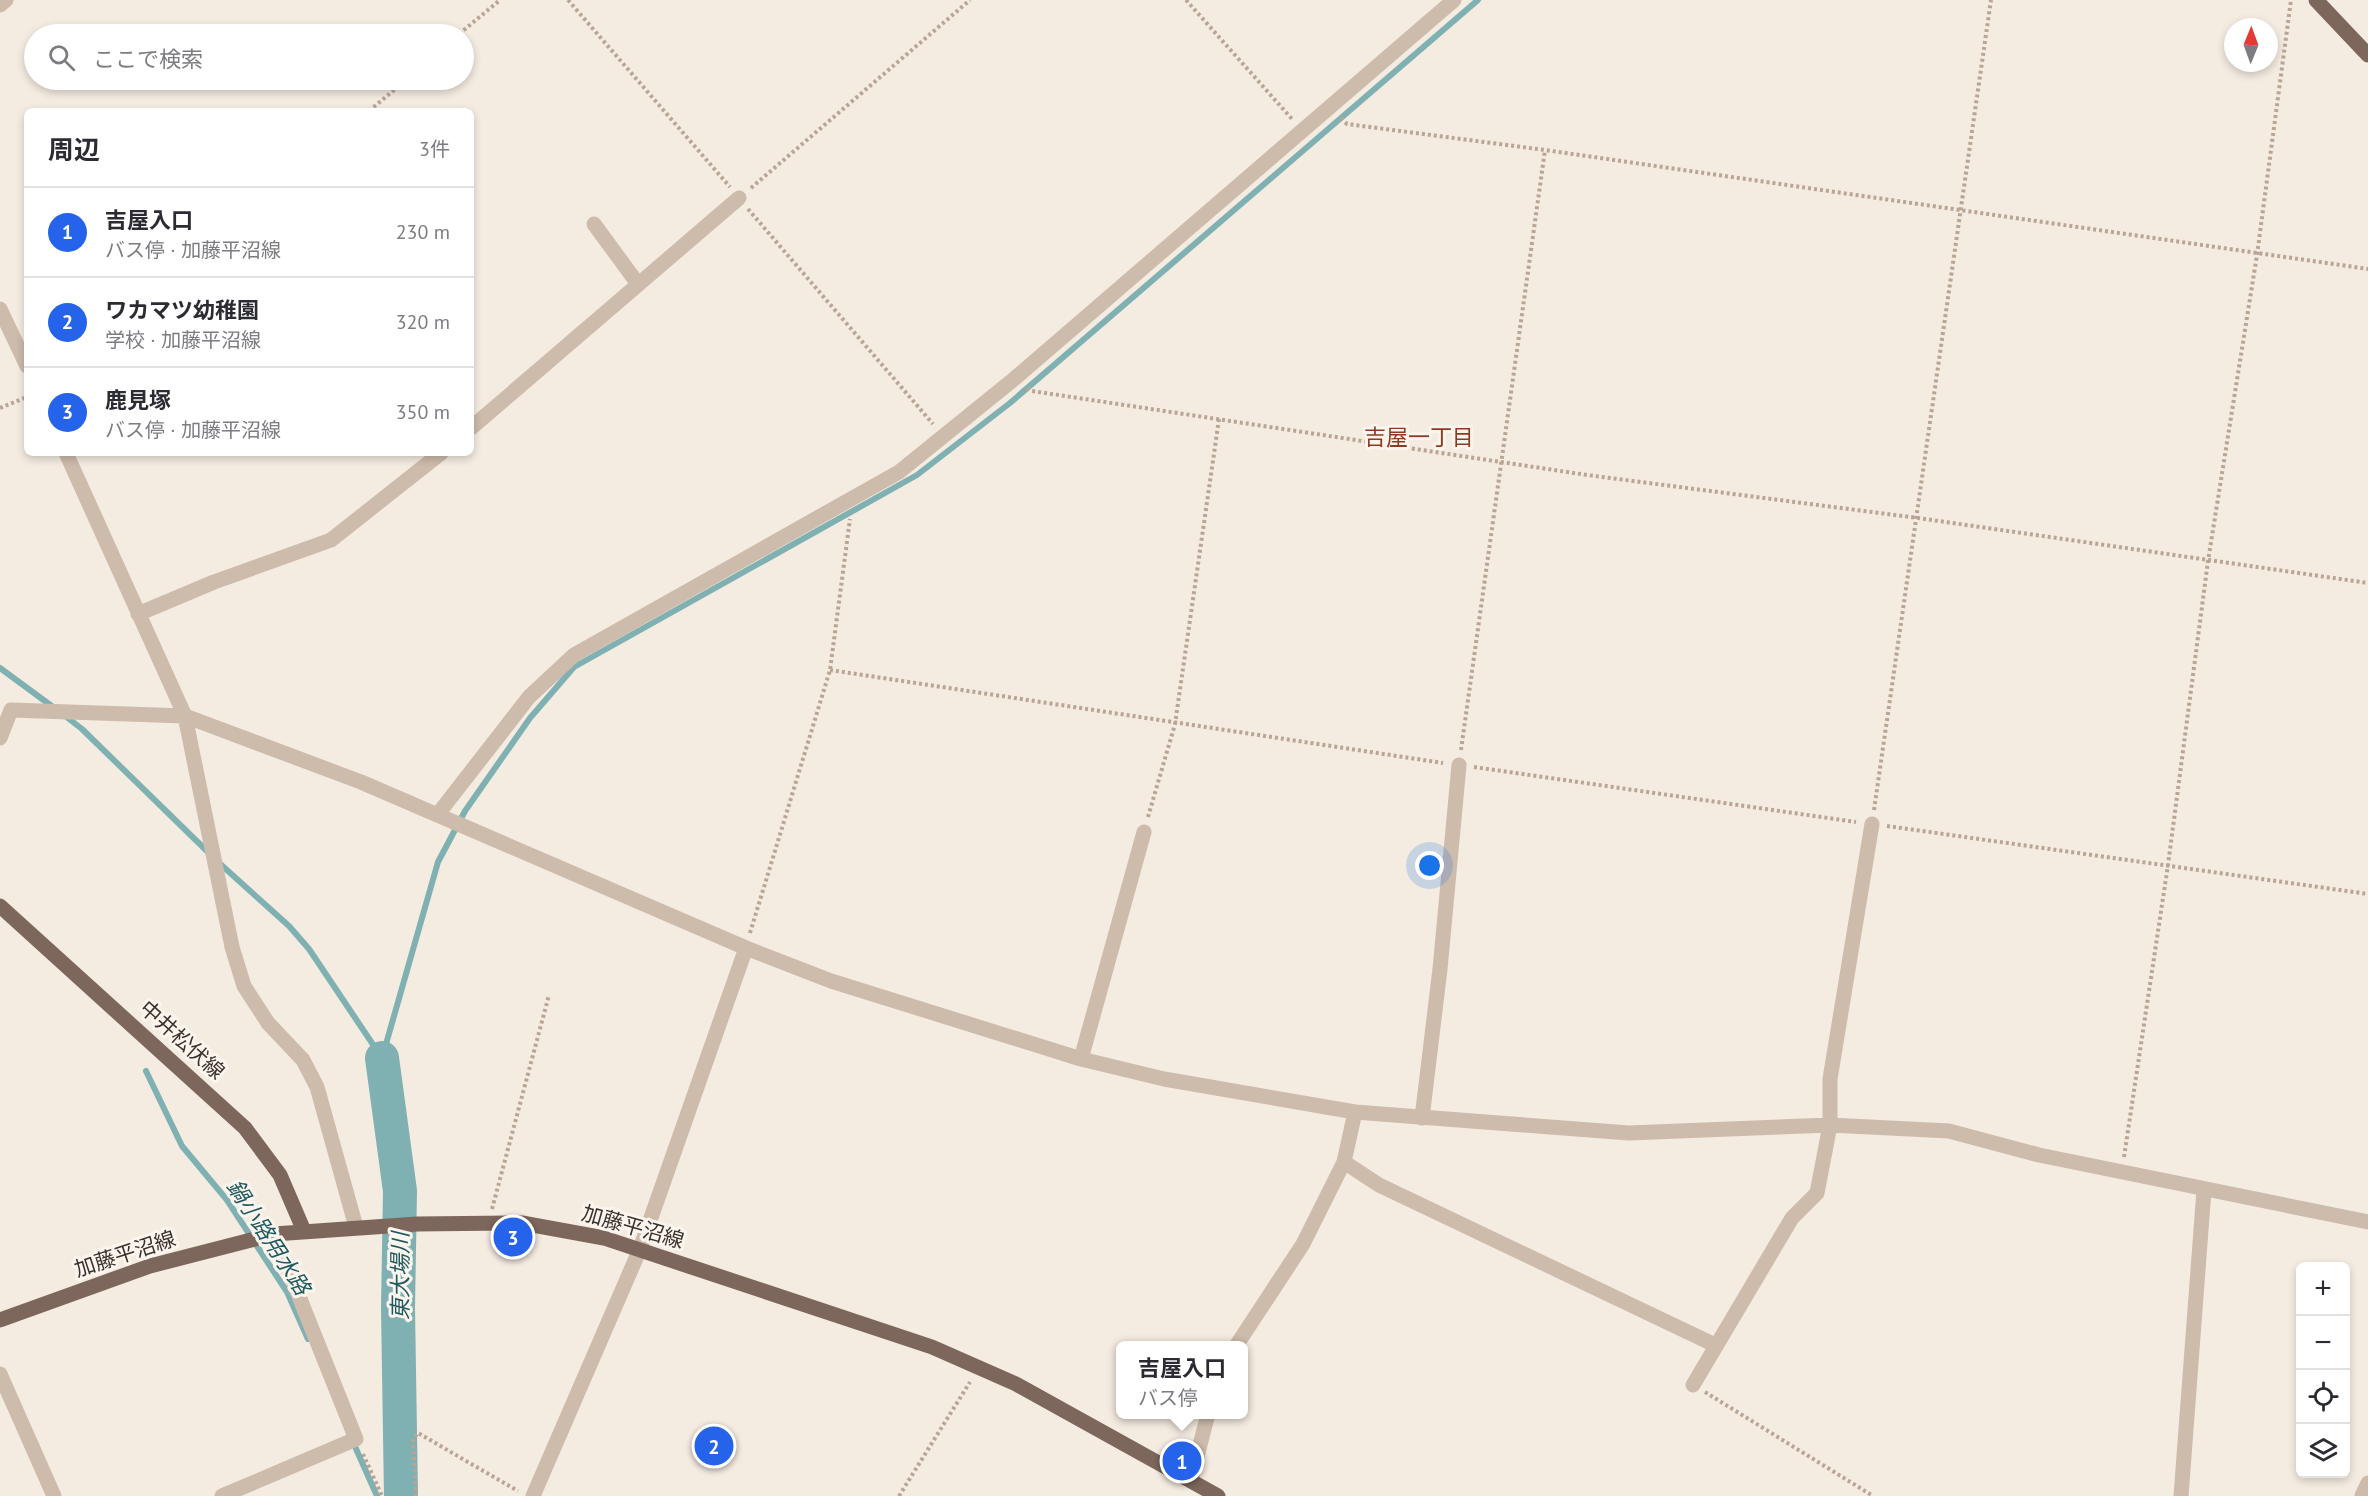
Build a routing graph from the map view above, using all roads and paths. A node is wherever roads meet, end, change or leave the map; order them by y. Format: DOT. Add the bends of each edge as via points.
graph roads {
  1 [pos="6,0"];
  2 [pos="500,0"];
  3 [pos="568,0"];
  4 [pos="970,0"];
  5 [pos="1186,0"];
  6 [pos="1454,0"];
  7 [pos="1991,0"];
  8 [pos="2291,0"];
  9 [pos="2316,0"];
  10 [pos="0,5"];
  11 [pos="471,24"];
  12 [pos="2368,55"];
  13 [pos="394,90"];
  14 [pos="373,108"];
  15 [pos="1347,124"];
  16 [pos="1302,131"];
  17 [pos="1545,150"];
  18 [pos="739,198"];
  19 [pos="1961,210"];
  20 [pos="594,224"];
  21 [pos="2257,255"];
  22 [pos="2368,269"];
  23 [pos="638,284"];
  24 [pos="0,309"];
  25 [pos="24,360"];
  26 [pos="1014,379"];
  27 [pos="24,398"];
  28 [pos="0,408"];
  29 [pos="1219,419"];
  30 [pos="474,425"];
  31 [pos="943,436"];
  32 [pos="67,456"];
  33 [pos="437,456"];
  34 [pos="1504,461"];
  35 [pos="852,498"];
  36 [pos="1918,518"];
  37 [pos="2208,561"];
  38 [pos="2368,583"];
  39 [pos="138,614"];
  40 [pos="830,670"];
  41 [pos="6,707"];
  42 [pos="185,716"];
  43 [pos="1174,724"];
  44 [pos="0,738"];
  45 [pos="1459,765"];
  46 [pos="438,814"];
  47 [pos="1872,824"];
  48 [pos="1144,832"];
  49 [pos="2168,865"];
  50 [pos="2368,894"];
  51 [pos="0,906"];
  52 [pos="746,948"];
  53 [pos="549,995"];
  54 [pos="1082,1059"];
  55 [pos="1355,1112"];
  56 [pos="1422,1118"];
  57 [pos="1830,1125"];
  58 [pos="1344,1162"];
  59 [pos="2122,1171"];
  60 [pos="2204,1190"];
  61 [pos="489,1221"];
  62 [pos="2368,1222"];
  63 [pos="356,1227"];
  64 [pos="304,1231"];
  65 [pos="274,1234"];
  66 [pos="640,1249"];
  67 [pos="0,1320"];
  68 [pos="1239,1341"];
  69 [pos="1715,1345"];
  70 [pos="979,1367"];
  71 [pos="0,1374"];
  72 [pos="1693,1384"];
  73 [pos="1207,1419"];
  74 [pos="356,1439"];
  75 [pos="1191,1480"];
  76 [pos="2368,1483"];
  77 [pos="54,1496"];
  78 [pos="222,1496"];
  79 [pos="382,1496"];
  80 [pos="416,1496"];
  81 [pos="526,1496"];
  82 [pos="533,1496"];
  83 [pos="900,1496"];
  84 [pos="1218,1496"];
  85 [pos="1873,1496"];
  86 [pos="2181,1496"];
  87 [pos="2362,1496"];
  1 -- 10 [label="street"];
  2 -- 11 [label="path"];
  3 -- 18 [label="path"];
  4 -- 18 [label="path"];
  5 -- 16 [label="path"];
  6 -- 16 [label="street"];
  7 -- 19 [label="path"];
  8 -- 21 [label="path"];
  9 -- 12 [label="main road"];
  13 -- 14 [label="path"];
  15 -- 17 [label="path"];
  16 -- 26 [label="street"];
  17 -- 19 [label="path"];
  17 -- 34 [label="path"];
  18 -- 23 [label="street"];
  18 -- 31 [label="path"];
  19 -- 21 [label="path"];
  19 -- 36 [label="path"];
  20 -- 23 [label="street"];
  21 -- 22 [label="path"];
  21 -- 37 [label="path"];
  23 -- 30 [label="street"];
  24 -- 25 [label="street"];
  26 -- 29 [label="path" via="1032,391"];
  26 -- 31 [label="street"];
  27 -- 28 [label="path"];
  29 -- 34 [label="path"];
  29 -- 43 [label="path"];
  31 -- 35 [label="street" via="899,472"];
  32 -- 39 [label="street"];
  33 -- 39 [label="street" via="332,540"];
  34 -- 36 [label="path"];
  34 -- 45 [label="path"];
  35 -- 40 [label="path"];
  35 -- 46 [label="street" via="574,655 529,697"];
  36 -- 37 [label="path"];
  36 -- 47 [label="path"];
  37 -- 38 [label="path"];
  37 -- 49 [label="path"];
  39 -- 42 [label="street"];
  40 -- 43 [label="path"];
  40 -- 52 [label="path"];
  41 -- 42 [label="street"];
  41 -- 44 [label="street"];
  42 -- 46 [label="street"];
  42 -- 63 [label="street" via="232,947 244,986 268,1023 303,1060 317,1087"];
  43 -- 45 [label="path"];
  43 -- 48 [label="path"];
  45 -- 47 [label="path"];
  45 -- 56 [label="street"];
  46 -- 52 [label="street"];
  47 -- 49 [label="path"];
  47 -- 57 [label="street" via="1830,1079"];
  48 -- 54 [label="street"];
  49 -- 50 [label="path"];
  49 -- 59 [label="path"];
  51 -- 64 [label="main road, 中井松伏線" via="245,1128 280,1175"];
  52 -- 54 [label="street" via="831,981"];
  52 -- 66 [label="street"];
  53 -- 61 [label="path"];
  54 -- 55 [label="street" via="1164,1079"];
  55 -- 56 [label="street"];
  55 -- 58 [label="street"];
  56 -- 57 [label="street" via="1629,1132"];
  57 -- 59 [label="street" via="1949,1131 2039,1155"];
  57 -- 69 [label="street" via="1817,1193 1792,1218"];
  58 -- 68 [label="street" via="1303,1244"];
  58 -- 69 [label="street" via="1379,1185"];
  59 -- 60 [label="street"];
  60 -- 62 [label="street"];
  60 -- 86 [label="street"];
  61 -- 63 [label="main road, 加藤平沼線"];
  61 -- 66 [label="main road, 加藤平沼線" via="578,1232"];
  63 -- 64 [label="main road, 加藤平沼線"];
  64 -- 65 [label="main road, 加藤平沼線"];
  65 -- 67 [label="main road, 加藤平沼線" via="150,1266"];
  65 -- 74 [label="street"];
  66 -- 70 [label="main road, 加藤平沼線" via="870,1324"];
  66 -- 82 [label="street"];
  69 -- 72 [label="street"];
  70 -- 75 [label="main road, 加藤平沼線" via="1061,1407"];
  70 -- 83 [label="path"];
  71 -- 77 [label="street"];
  72 -- 85 [label="path"];
  73 -- 75 [label="street"];
  74 -- 78 [label="street"];
  74 -- 79 [label="path"];
  75 -- 84 [label="main road, 加藤平沼線"];
  76 -- 87 [label="street"];
  80 -- 81 [label="path" via="413,1439 418,1433"];
}
